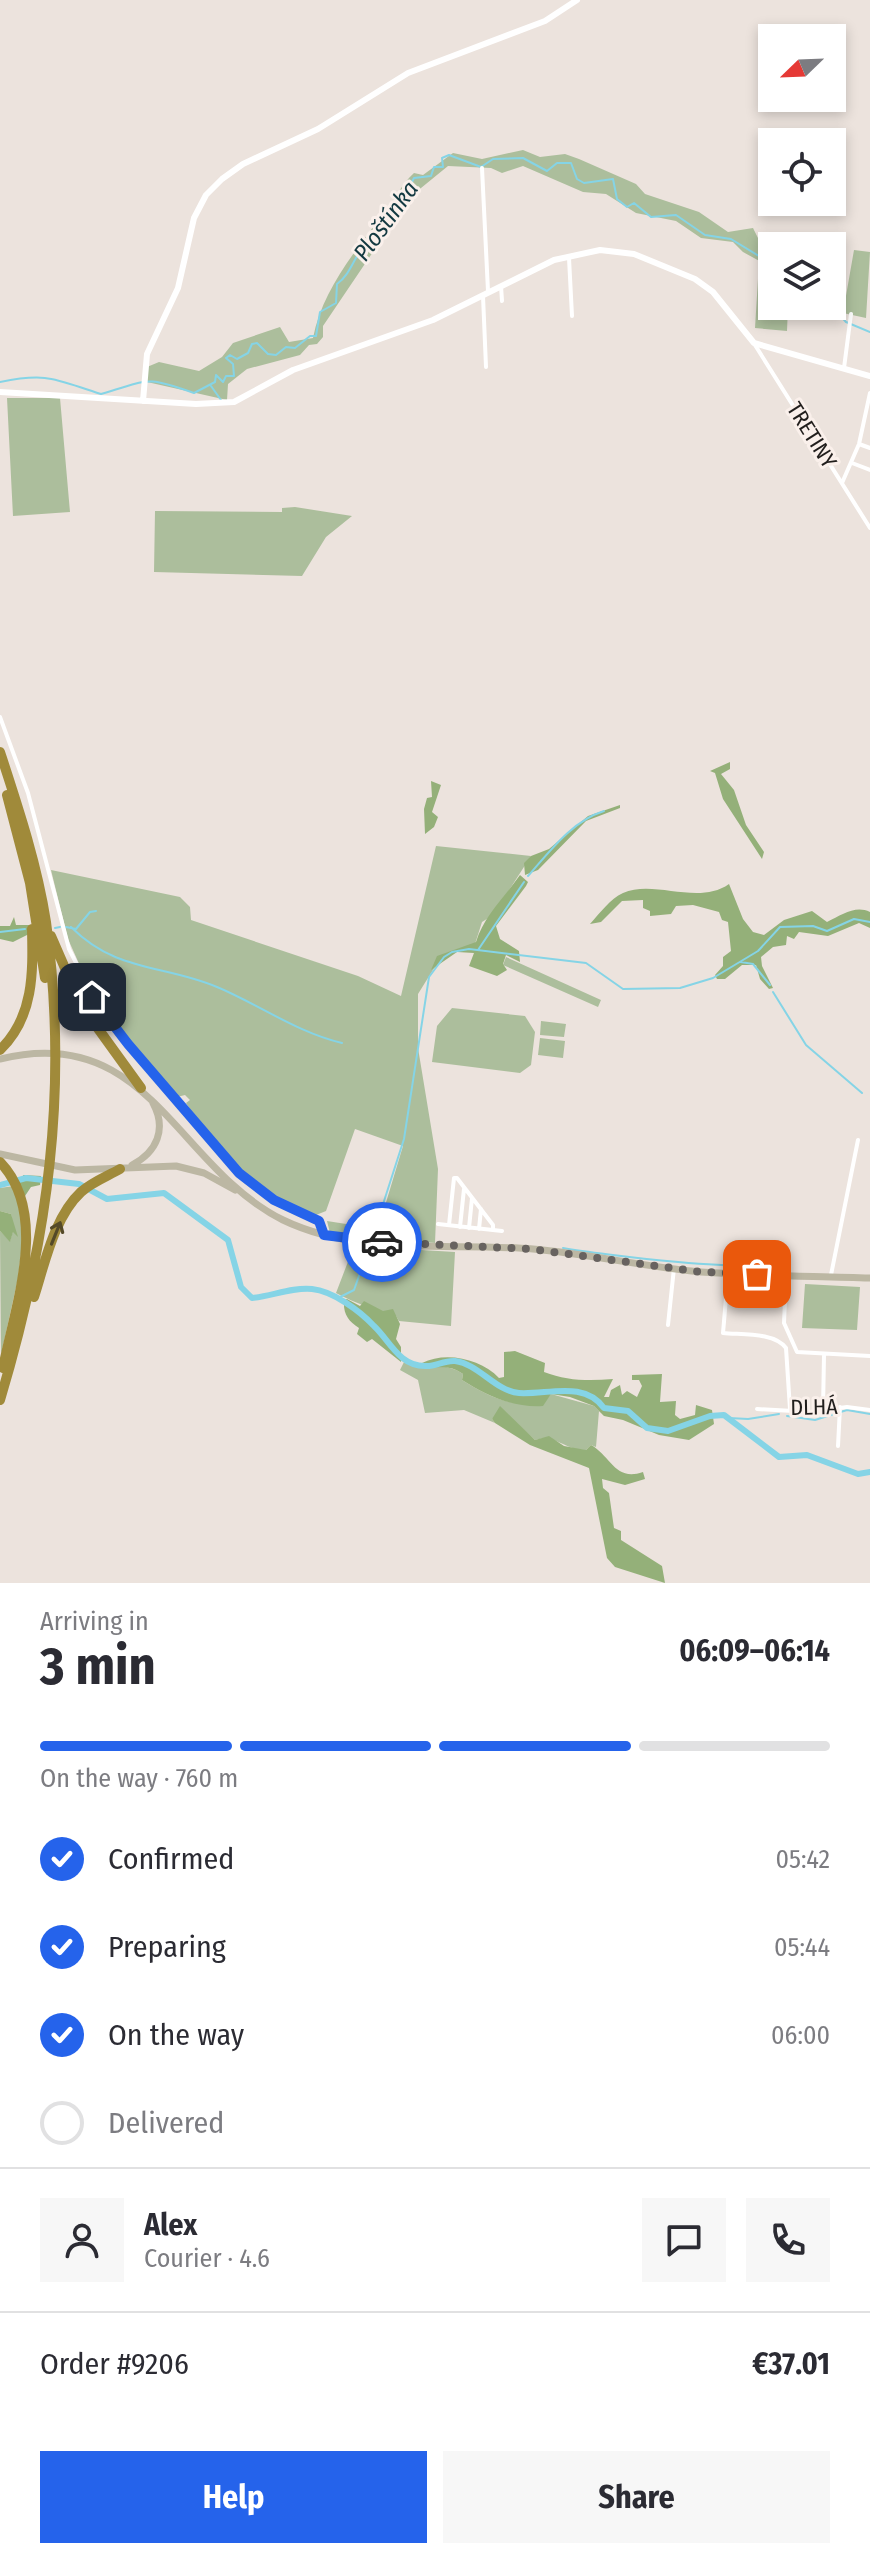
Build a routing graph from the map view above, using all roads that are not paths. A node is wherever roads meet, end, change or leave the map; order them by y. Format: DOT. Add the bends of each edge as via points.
graph roads {
  1 [pos="577,0"];
  2 [pos="482,168"];
  3 [pos="569,256"];
  4 [pos="501,284"];
  5 [pos="486,292"];
  6 [pos="502,301"];
  7 [pos="851,314"];
  8 [pos="572,316"];
  9 [pos="754,343"];
  10 [pos="486,367"];
  11 [pos="844,368"];
  12 [pos="870,376"];
  13 [pos="0,392"];
  14 [pos="870,393"];
  15 [pos="143,401"];
  16 [pos="859,444"];
  17 [pos="870,448"];
  18 [pos="852,463"];
  19 [pos="870,470"];
  20 [pos="842,483"];
  21 [pos="870,528"];
  22 [pos="0,717"];
  23 [pos="0,752"];
  24 [pos="0,772"];
  25 [pos="30,883"];
  26 [pos="45,919"];
  27 [pos="0,1050"];
  28 [pos="0,1059"];
  29 [pos="141,1088"];
  30 [pos="151,1099"];
  31 [pos="858,1140"];
  32 [pos="0,1154"];
  33 [pos="5,1162"];
  34 [pos="123,1168"];
  35 [pos="48,1174"];
  36 [pos="46,1187"];
  37 [pos="453,1188"];
  38 [pos="465,1189"];
  39 [pos="244,1195"];
  40 [pos="472,1197"];
  41 [pos="481,1209"];
  42 [pos="438,1224"];
  43 [pos="449,1225"];
  44 [pos="460,1227"];
  45 [pos="469,1228"];
  46 [pos="479,1229"];
  47 [pos="493,1230"];
  48 [pos="502,1231"];
  49 [pos="324,1235"];
  50 [pos="674,1268"];
  51 [pos="728,1273"];
  52 [pos="786,1275"];
  53 [pos="831,1276"];
  54 [pos="870,1278"];
  55 [pos="668,1325"];
  56 [pos="20,1332"];
  57 [pos="793,1347"];
  58 [pos="786,1348"];
  59 [pos="824,1355"];
  60 [pos="870,1356"];
  61 [pos="2,1373"];
  62 [pos="0,1400"];
  63 [pos="757,1409"];
  64 [pos="790,1409"];
  65 [pos="823,1410"];
  66 [pos="870,1410"];
  67 [pos="840,1411"];
  68 [pos="838,1446"];
  1 -- 15 [label="street" via="545,21 408,73 318,129 230,171 206,195 194,218 181,280 151,342"];
  2 -- 5 [label="street"];
  3 -- 4 [label="street"];
  3 -- 8 [label="street"];
  3 -- 9 [label="street" via="617,251 664,265 709,288"];
  4 -- 5 [label="street"];
  4 -- 6 [label="street"];
  5 -- 10 [label="street"];
  5 -- 15 [label="street" via="420,326 284,374 239,401"];
  7 -- 11 [label="street"];
  9 -- 11 [label="street"];
  9 -- 20 [label="street, TRETINY"];
  11 -- 12 [label="street"];
  13 -- 15 [label="street"];
  14 -- 16 [label="street"];
  16 -- 17 [label="street"];
  16 -- 18 [label="street"];
  18 -- 19 [label="street"];
  18 -- 20 [label="street"];
  20 -- 21 [label="street, TRETINY"];
  22 -- 49 [label="street" via="31,804 67,942 97,1004 239,1173 274,1200 319,1221"];
  23 -- 26 [label="highway"];
  24 -- 25 [label="highway"];
  25 -- 27 [label="highway" via="30,995 20,1024"];
  25 -- 35 [label="highway" via="46,981"];
  26 -- 29 [label="highway" via="81,1005"];
  26 -- 35 [label="highway" via="56,1033"];
  28 -- 29 [label="main road" via="54,1054 93,1062"];
  29 -- 30 [label="main road"];
  30 -- 34 [label="main road" via="160,1121 158,1140 147,1155"];
  30 -- 39 [label="main road"];
  31 -- 53 [label="street"];
  32 -- 33 [label="main road"];
  33 -- 34 [label="main road" via="89,1171"];
  33 -- 61 [label="highway" via="21,1196 23,1258"];
  34 -- 39 [label="main road" via="191,1169"];
  56 -- 34 [label="highway, one-way" via="71,1203"];
  35 -- 36 [label="highway"];
  36 -- 56 [label="highway"];
  36 -- 61 [label="highway"];
  37 -- 38 [label="street"];
  37 -- 38 [label="street" via="454,1178"];
  37 -- 43 [label="street"];
  38 -- 40 [label="street"];
  38 -- 44 [label="street"];
  39 -- 49 [label="main road" via="282,1219"];
  40 -- 41 [label="street"];
  40 -- 45 [label="street"];
  41 -- 46 [label="street"];
  41 -- 47 [label="street"];
  42 -- 43 [label="street"];
  43 -- 44 [label="street"];
  44 -- 45 [label="street"];
  45 -- 46 [label="street"];
  46 -- 47 [label="street"];
  47 -- 48 [label="street"];
  49 -- 50 [label="main road" via="519,1248"];
  50 -- 51 [label="main road"];
  50 -- 55 [label="street"];
  51 -- 52 [label="main road"];
  51 -- 58 [label="street" via="723,1333 774,1339"];
  52 -- 53 [label="main road"];
  52 -- 57 [label="street" via="784,1323"];
  53 -- 54 [label="main road"];
  56 -- 62 [label="highway"];
  57 -- 58 [label="street"];
  57 -- 59 [label="street" via="799,1353"];
  58 -- 64 [label="street"];
  59 -- 60 [label="street"];
  59 -- 65 [label="street"];
  63 -- 64 [label="street, DLHÁ"];
  64 -- 65 [label="street, DLHÁ"];
  65 -- 67 [label="street, DLHÁ"];
  66 -- 67 [label="street, DLHÁ"];
  67 -- 68 [label="street"];
}
